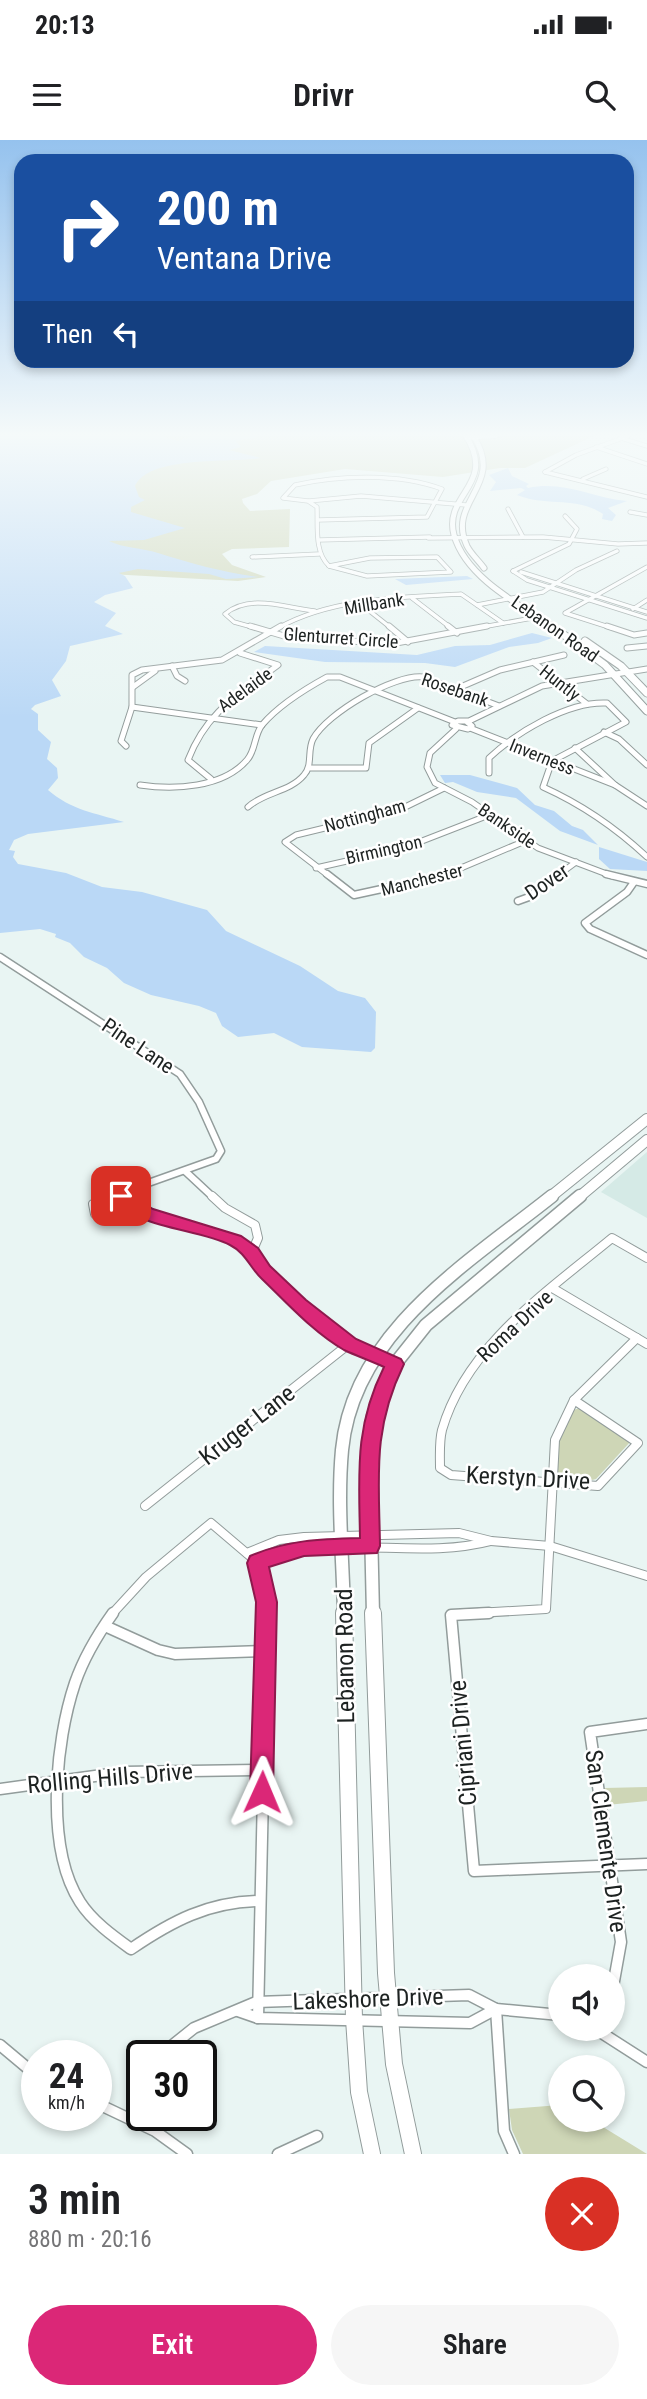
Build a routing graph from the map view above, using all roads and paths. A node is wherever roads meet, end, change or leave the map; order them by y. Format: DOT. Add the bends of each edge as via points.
graph roads {
  1 [pos="318,530"];
  2 [pos="454,530"];
  3 [pos="463,530"];
  4 [pos="519,530"];
  5 [pos="576,530"];
  6 [pos="523,537"];
  7 [pos="455,538"];
  8 [pos="465,538"];
  9 [pos="367,539"];
  10 [pos="573,539"];
  11 [pos="319,540"];
  12 [pos="647,543"];
  13 [pos="617,551"];
  14 [pos="319,554"];
  15 [pos="252,557"];
  16 [pos="370,558"];
  17 [pos="329,566"];
  18 [pos="647,567"];
  19 [pos="513,570"];
  20 [pos="558,584"];
  21 [pos="549,589"];
  22 [pos="515,596"];
  23 [pos="595,596"];
  24 [pos="412,598"];
  25 [pos="589,599"];
  26 [pos="647,600"];
  27 [pos="476,604"];
  28 [pos="362,605"];
  29 [pos="634,608"];
  30 [pos="299,610"];
  31 [pos="331,611"];
  32 [pos="627,611"];
  33 [pos="647,612"];
  34 [pos="302,617"];
  35 [pos="538,617"];
  36 [pos="647,618"];
  37 [pos="503,623"];
  38 [pos="272,632"];
  39 [pos="457,633"];
  40 [pos="644,635"];
  41 [pos="408,642"];
  42 [pos="647,646"];
  43 [pos="627,648"];
  44 [pos="240,653"];
  45 [pos="564,655"];
  46 [pos="533,662"];
  47 [pos="172,666"];
  48 [pos="647,669"];
  49 [pos="627,672"];
  50 [pos="617,674"];
  51 [pos="185,681"];
  52 [pos="561,682"];
  53 [pos="133,687"];
  54 [pos="455,689"];
  55 [pos="376,691"];
  56 [pos="647,693"];
  57 [pos="587,704"];
  58 [pos="499,706"];
  59 [pos="132,707"];
  60 [pos="418,708"];
  61 [pos="647,711"];
  62 [pos="209,716"];
  63 [pos="262,725"];
  64 [pos="456,725"];
  65 [pos="469,725"];
  66 [pos="604,732"];
  67 [pos="508,743"];
  68 [pos="126,746"];
  69 [pos="575,748"];
  70 [pos="552,761"];
  71 [pos="647,765"];
  72 [pos="310,768"];
  73 [pos="489,773"];
  74 [pos="211,779"];
  75 [pos="140,785"];
  76 [pos="615,785"];
  77 [pos="444,788"];
  78 [pos="647,806"];
  79 [pos="248,807"];
  80 [pos="489,815"];
  81 [pos="525,841"];
  82 [pos="647,857"];
  83 [pos="576,862"];
  84 [pos="316,867"];
  85 [pos="634,882"];
  86 [pos="647,884"];
  87 [pos="518,901"];
  88 [pos="647,944"];
  89 [pos="638,951"];
  90 [pos="647,955"];
  91 [pos="0,957"];
  92 [pos="647,1119"];
  93 [pos="647,1140"];
  94 [pos="185,1171"];
  95 [pos="123,1192"];
  96 [pos="95,1213"];
  97 [pos="252,1252"];
  98 [pos="647,1258"];
  99 [pos="554,1289"];
  100 [pos="637,1338"];
  101 [pos="349,1344"];
  102 [pos="647,1344"];
  103 [pos="374,1357"];
  104 [pos="395,1364"];
  105 [pos="574,1400"];
  106 [pos="444,1472"];
  107 [pos="551,1481"];
  108 [pos="145,1506"];
  109 [pos="370,1540"];
  110 [pos="491,1541"];
  111 [pos="343,1542"];
  112 [pos="550,1546"];
  113 [pos="247,1552"];
  114 [pos="258,1563"];
  115 [pos="647,1576"];
  116 [pos="105,1626"];
  117 [pos="265,1651"];
  118 [pos="647,1724"];
  119 [pos="262,1770"];
  120 [pos="60,1781"];
  121 [pos="0,1788"];
  122 [pos="647,1864"];
  123 [pos="611,1866"];
  124 [pos="259,1901"];
  125 [pos="617,1964"];
  126 [pos="353,2000"];
  127 [pos="388,2000"];
  128 [pos="256,2002"];
  129 [pos="496,2009"];
  130 [pos="238,2011"];
  131 [pos="548,2014"];
  132 [pos="258,2018"];
  133 [pos="354,2019"];
  134 [pos="390,2020"];
  135 [pos="178,2040"];
  136 [pos="616,2041"];
  137 [pos="0,2045"];
  138 [pos="647,2062"];
  139 [pos="21,2063"];
  140 [pos="157,2131"];
  141 [pos="317,2136"];
  142 [pos="187,2154"];
  143 [pos="278,2154"];
  144 [pos="372,2154"];
  145 [pos="413,2154"];
  146 [pos="514,2154"];
  1 -- 11 [label="street"];
  2 -- 7 [label="main road"];
  3 -- 8 [label="main road"];
  4 -- 6 [label="street"];
  5 -- 10 [label="street"];
  6 -- 8 [label="street"];
  6 -- 10 [label="street"];
  7 -- 8 [label="street"];
  7 -- 9 [label="street"];
  7 -- 22 [label="main road, Lebanon Road" via="473,566"];
  8 -- 22 [label="main road, Lebanon Road" via="480,564"];
  9 -- 11 [label="street"];
  9 -- 16 [label="street"];
  10 -- 12 [label="street"];
  10 -- 19 [label="street"];
  11 -- 14 [label="street"];
  13 -- 20 [label="street"];
  14 -- 15 [label="street"];
  14 -- 17 [label="street" via="321,562"];
  16 -- 17 [label="street"];
  16 -- 17 [label="street" via="440,557 450,573 359,575"];
  18 -- 23 [label="street"];
  19 -- 20 [label="street"];
  19 -- 21 [label="street"];
  20 -- 21 [label="street"];
  20 -- 23 [label="street"];
  21 -- 22 [label="street"];
  21 -- 25 [label="street"];
  22 -- 27 [label="street"];
  22 -- 35 [label="main road, Lebanon Road"];
  22 -- 49 [label="main road, Lebanon Road"];
  23 -- 25 [label="street"];
  23 -- 29 [label="street"];
  24 -- 27 [label="street, Millbank" via="461,594"];
  24 -- 28 [label="street, Millbank"];
  24 -- 39 [label="street"];
  25 -- 32 [label="street"];
  25 -- 40 [label="street" via="565,613"];
  26 -- 29 [label="street"];
  27 -- 37 [label="street"];
  28 -- 31 [label="street, Millbank"];
  28 -- 41 [label="street"];
  29 -- 32 [label="street"];
  29 -- 33 [label="street"];
  30 -- 31 [label="street, Glenturret Circle"];
  30 -- 34 [label="street, Glenturret Circle"];
  30 -- 38 [label="street, Glenturret Circle" via="262,603 233,607 225,614 234,622"];
  31 -- 34 [label="street, Millbank"];
  32 -- 36 [label="street"];
  34 -- 38 [label="street, Millbank"];
  35 -- 37 [label="street, Glenturret Circle"];
  35 -- 50 [label="main road, Lebanon Road"];
  37 -- 39 [label="street, Glenturret Circle"];
  38 -- 41 [label="street, Glenturret Circle" via="341,641"];
  38 -- 44 [label="street, Millbank"];
  39 -- 41 [label="street, Glenturret Circle"];
  42 -- 43 [label="street"];
  44 -- 47 [label="street, Millbank" via="215,662"];
  44 -- 62 [label="street, Adelaide" via="278,665"];
  45 -- 46 [label="street"];
  46 -- 52 [label="street, Huntly"];
  46 -- 54 [label="street"];
  47 -- 51 [label="street"];
  47 -- 53 [label="street, Millbank" via="148,674"];
  47 -- 53 [label="street, Millbank" via="132,675"];
  48 -- 49 [label="street"];
  49 -- 50 [label="street"];
  49 -- 56 [label="main road, Lebanon Road"];
  50 -- 52 [label="street"];
  50 -- 61 [label="main road, Lebanon Road"];
  52 -- 57 [label="street, Huntly"];
  52 -- 58 [label="street"];
  53 -- 59 [label="street"];
  54 -- 55 [label="street, Rosebank" via="411,676"];
  54 -- 58 [label="street, Rosebank"];
  55 -- 60 [label="street"];
  55 -- 63 [label="street" via="340,677 327,677"];
  55 -- 72 [label="street" via="315,734 310,743"];
  57 -- 66 [label="street" via="610,704 625,724"];
  57 -- 67 [label="street"];
  58 -- 65 [label="street"];
  59 -- 62 [label="street"];
  59 -- 68 [label="street" via="121,741"];
  60 -- 64 [label="street"];
  60 -- 72 [label="street" via="369,743 366,768"];
  62 -- 63 [label="street"];
  62 -- 74 [label="street, Adelaide" via="196,735 188,760"];
  63 -- 74 [label="street" via="246,761"];
  64 -- 65 [label="street"];
  64 -- 77 [label="street, Bankside" via="428,756 430,777"];
  65 -- 67 [label="street, Inverness"];
  66 -- 69 [label="street"];
  66 -- 71 [label="street" via="619,739"];
  67 -- 70 [label="street, Inverness"];
  67 -- 73 [label="street" via="489,758"];
  69 -- 70 [label="street"];
  69 -- 76 [label="street, Inverness"];
  70 -- 76 [label="street, Inverness"];
  70 -- 82 [label="street" via="543,787 581,804"];
  72 -- 79 [label="street" via="304,776"];
  74 -- 75 [label="street" via="174,788"];
  76 -- 78 [label="street, Inverness"];
  77 -- 80 [label="street, Bankside"];
  77 -- 84 [label="street, Nottingham" via="399,810 285,841"];
  80 -- 81 [label="street, Bankside"];
  80 -- 84 [label="street, Birmington" via="404,848"];
  81 -- 83 [label="street, Bankside"];
  81 -- 84 [label="street, Manchester" via="452,874 354,895"];
  83 -- 85 [label="street, Bankside"];
  83 -- 87 [label="street, Dover"];
  85 -- 86 [label="street, Bankside"];
  85 -- 89 [label="street" via="585,926"];
  88 -- 89 [label="street"];
  89 -- 90 [label="street"];
  91 -- 94 [label="street, Pine Lane" via="186,1080 221,1152 216,1159"];
  92 -- 103 [label="main road, Lebanon Road" via="437,1288 390,1334"];
  93 -- 104 [label="main road, Lebanon Road" via="453,1300"];
  94 -- 95 [label="street, Pine Lane"];
  94 -- 97 [label="street" via="225,1208 255,1225 258,1238"];
  95 -- 96 [label="street, Pine Lane" via="94,1203"];
  95 -- 97 [label="street" via="122,1200 132,1207 226,1236"];
  97 -- 101 [label="street" via="289,1295"];
  98 -- 99 [label="street, Roma Drive" via="612,1238"];
  99 -- 100 [label="street"];
  99 -- 106 [label="street, Roma Drive" via="491,1343 467,1373 439,1447"];
  100 -- 102 [label="street"];
  100 -- 105 [label="street"];
  101 -- 103 [label="street"];
  101 -- 108 [label="street, Kruger Lane"];
  103 -- 104 [label="street"];
  103 -- 111 [label="main road, Lebanon Road" via="352,1407 342,1448"];
  104 -- 109 [label="main road, Lebanon Road" via="381,1392 369,1443"];
  105 -- 107 [label="street" via="555,1440"];
  105 -- 107 [label="street, Kerstyn Drive" via="638,1443 598,1486"];
  106 -- 107 [label="street, Kerstyn Drive"];
  107 -- 112 [label="street"];
  109 -- 110 [label="street" via="459,1533"];
  109 -- 110 [label="street" via="439,1550"];
  109 -- 111 [label="street"];
  109 -- 127 [label="main road, Lebanon Road"];
  110 -- 112 [label="street"];
  111 -- 113 [label="street" via="279,1540"];
  111 -- 114 [label="street" via="279,1553"];
  111 -- 126 [label="main road, Lebanon Road"];
  112 -- 115 [label="street"];
  112 -- 123 [label="street, Cipriani Drive" via="546,1609 452,1615 474,1871"];
  113 -- 114 [label="street"];
  113 -- 116 [label="street" via="211,1524 137,1586"];
  114 -- 117 [label="street" via="267,1602"];
  116 -- 117 [label="street" via="175,1654"];
  116 -- 120 [label="street" via="73,1690 62,1730"];
  117 -- 119 [label="street"];
  118 -- 123 [label="street, San Clemente Drive" via="590,1732"];
  119 -- 120 [label="street, Rolling Hills Drive" via="124,1772"];
  119 -- 124 [label="street"];
  120 -- 121 [label="street, Rolling Hills Drive"];
  120 -- 124 [label="street" via="60,1832 66,1869 79,1900 108,1933 131,1948 192,1910"];
  122 -- 123 [label="street"];
  123 -- 125 [label="street, San Clemente Drive" via="621,1942"];
  124 -- 128 [label="street"];
  126 -- 127 [label="street, Lakeshore Drive"];
  126 -- 128 [label="street, Lakeshore Drive"];
  126 -- 133 [label="main road, Lebanon Road"];
  127 -- 129 [label="street, Lakeshore Drive" via="469,1995"];
  127 -- 134 [label="main road, Lebanon Road"];
  128 -- 130 [label="street, Lakeshore Drive"];
  128 -- 132 [label="street"];
  129 -- 131 [label="street, Lakeshore Drive"];
  129 -- 134 [label="street, Lakeshore Drive" via="470,2023"];
  129 -- 146 [label="street" via="504,2131"];
  130 -- 132 [label="street, Lakeshore Drive"];
  130 -- 135 [label="street, Lakeshore Drive" via="196,2025"];
  132 -- 133 [label="street, Lakeshore Drive"];
  133 -- 134 [label="street, Lakeshore Drive"];
  133 -- 144 [label="main road, Lebanon Road" via="359,2092"];
  134 -- 145 [label="main road, Lebanon Road" via="399,2098"];
  136 -- 138 [label="street"];
  137 -- 139 [label="street"];
  140 -- 142 [label="street"];
  141 -- 143 [label="street"];
}
